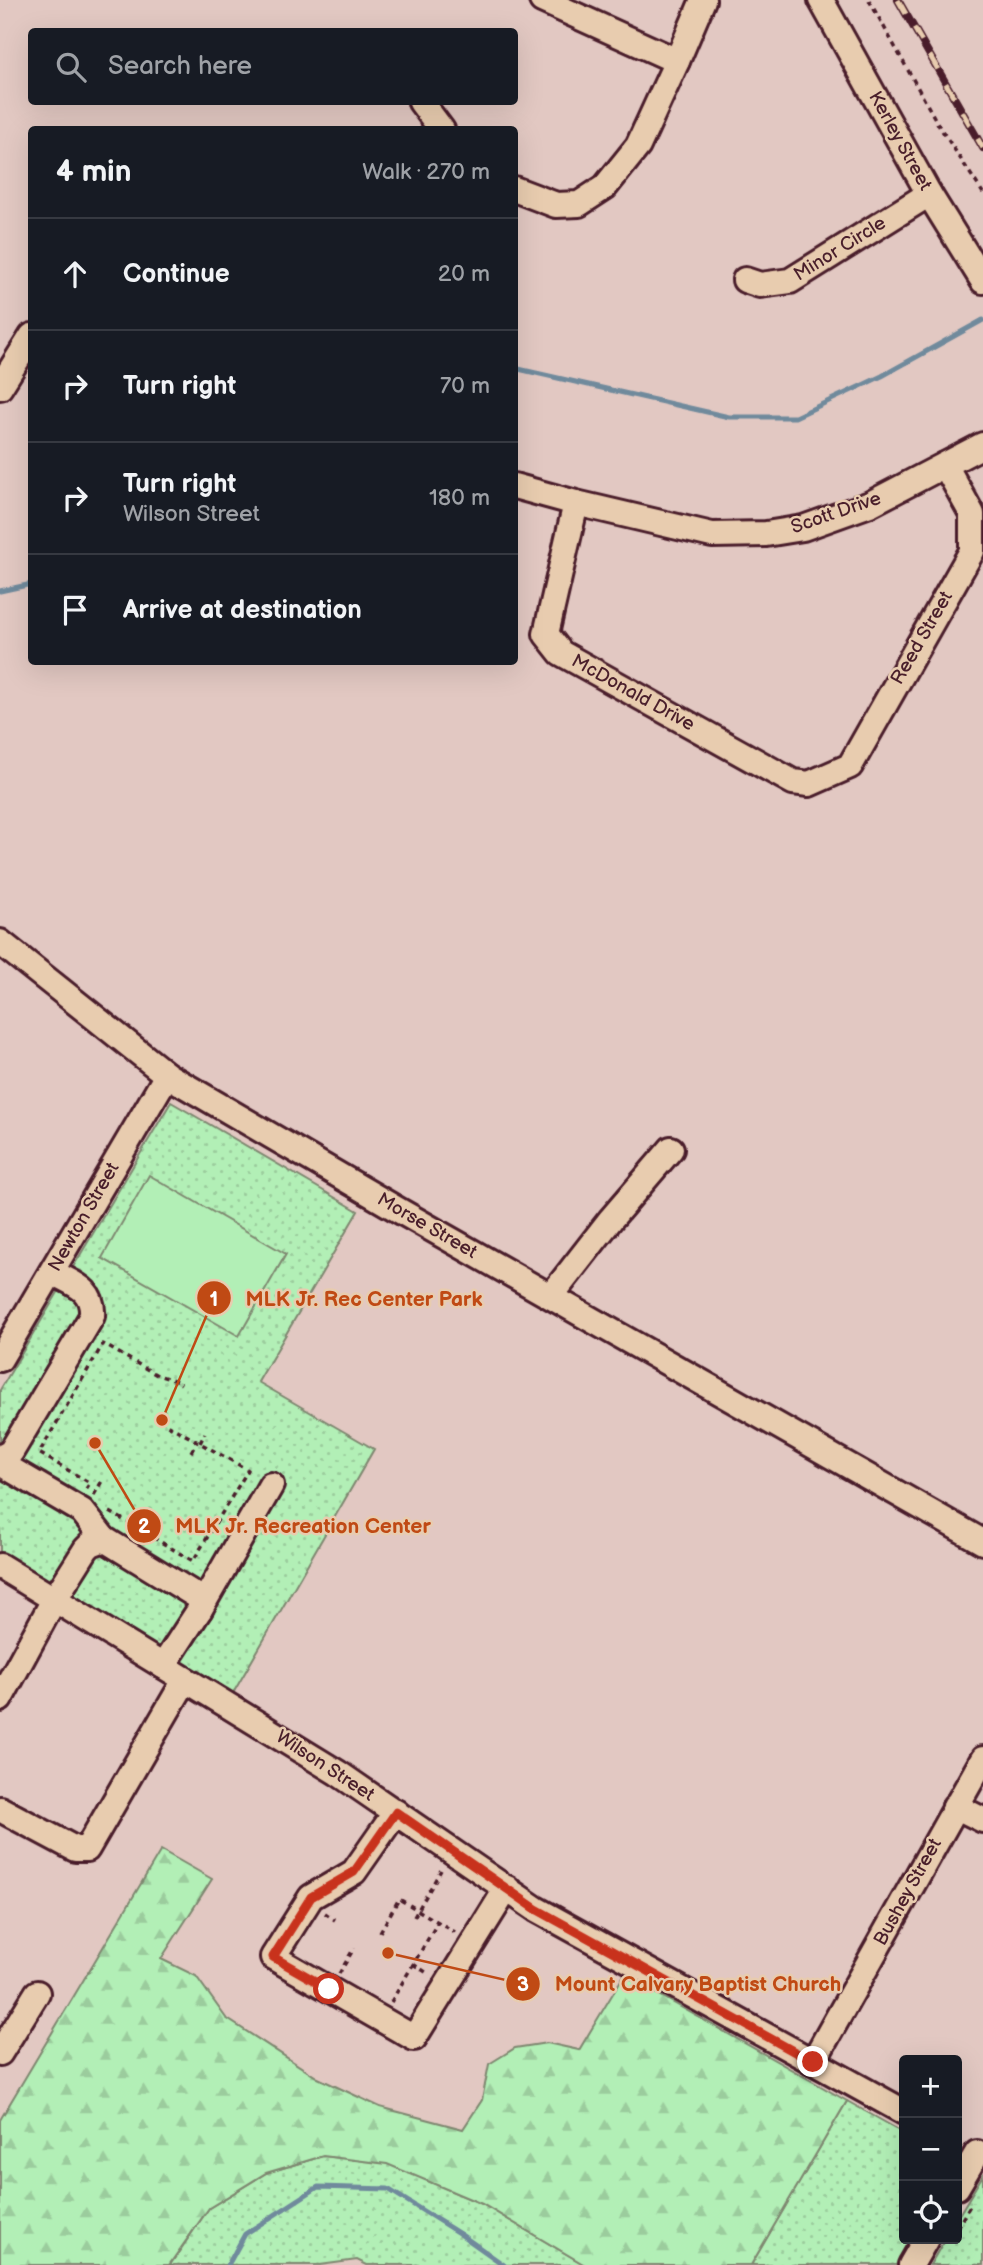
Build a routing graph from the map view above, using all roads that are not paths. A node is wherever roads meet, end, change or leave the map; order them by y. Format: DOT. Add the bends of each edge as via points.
graph roads {
  1 [pos="542,0"];
  2 [pos="703,0"];
  3 [pos="821,0"];
  4 [pos="677,61"];
  5 [pos="423,105"];
  6 [pos="439,126"];
  7 [pos="518,191"];
  8 [pos="929,194"];
  9 [pos="745,280"];
  10 [pos="983,281"];
  11 [pos="28,342"];
  12 [pos="0,387"];
  13 [pos="983,445"];
  14 [pos="945,465"];
  15 [pos="518,487"];
  16 [pos="576,503"];
  17 [pos="809,783"];
  18 [pos="0,942"];
  19 [pos="167,1075"];
  20 [pos="671,1149"];
  21 [pos="52,1272"];
  22 [pos="551,1296"];
  23 [pos="0,1359"];
  24 [pos="0,1458"];
  25 [pos="0,1463"];
  26 [pos="271,1485"];
  27 [pos="104,1539"];
  28 [pos="983,1542"];
  29 [pos="0,1566"];
  30 [pos="54,1600"];
  31 [pos="200,1609"];
  32 [pos="163,1666"];
  33 [pos="185,1680"];
  34 [pos="0,1699"];
  35 [pos="983,1759"];
  36 [pos="955,1806"];
  37 [pos="0,1809"];
  38 [pos="396,1812"];
  39 [pos="983,1820"];
  40 [pos="506,1888"];
  41 [pos="37,1993"];
  42 [pos="0,2053"];
  43 [pos="813,2062"];
  44 [pos="899,2109"];
  45 [pos="972,2150"];
  46 [pos="966,2192"];
  47 [pos="923,2244"];
  48 [pos="911,2265"];
  1 -- 4 [label="street"];
  2 -- 4 [label="street"];
  3 -- 8 [label="street, Kerley Street"];
  4 -- 7 [label="street" via="638,146 605,187 579,204 556,205"];
  5 -- 6 [label="street"];
  8 -- 9 [label="street, Minor Circle" via="790,281 760,285"];
  8 -- 10 [label="street, Kerley Street"];
  11 -- 12 [label="street"];
  13 -- 14 [label="street, Scott Drive"];
  14 -- 16 [label="street, Scott Drive" via="848,513 766,534 712,534"];
  14 -- 17 [label="street, Reed Street" via="972,514 972,551 850,766"];
  15 -- 16 [label="street, Scott Drive"];
  16 -- 17 [label="street, McDonald Drive" via="546,634 561,653 793,782"];
  18 -- 19 [label="street, Morse Street"];
  19 -- 21 [label="street, Newton Street"];
  19 -- 22 [label="street, Morse Street"];
  20 -- 22 [label="street"];
  21 -- 23 [label="street, Newton Street"];
  21 -- 24 [label="street" via="85,1291 93,1304 92,1316 11,1452"];
  22 -- 28 [label="street, Morse Street"];
  25 -- 27 [label="street" via="82,1511"];
  26 -- 31 [label="street"];
  27 -- 30 [label="street" via="86,1549"];
  27 -- 31 [label="street" via="191,1591 200,1598"];
  29 -- 30 [label="street, Wilson Street"];
  30 -- 32 [label="street, Wilson Street"];
  30 -- 34 [label="street"];
  31 -- 32 [label="street"];
  32 -- 33 [label="street, Wilson Street"];
  33 -- 37 [label="street" via="87,1849 75,1849"];
  33 -- 38 [label="street, Wilson Street"];
  35 -- 36 [label="street, Bushey Street"];
  36 -- 39 [label="street"];
  36 -- 43 [label="street, Bushey Street"];
  38 -- 40 [label="street, Wilson Street"];
  38 -- 40 [label="street" via="354,1872 311,1897 273,1957 414,2038"];
  40 -- 43 [label="street, Wilson Street"];
  41 -- 42 [label="street"];
  43 -- 44 [label="street, Wilson Street"];
  45 -- 46 [label="street"];
  47 -- 48 [label="street"];
}
